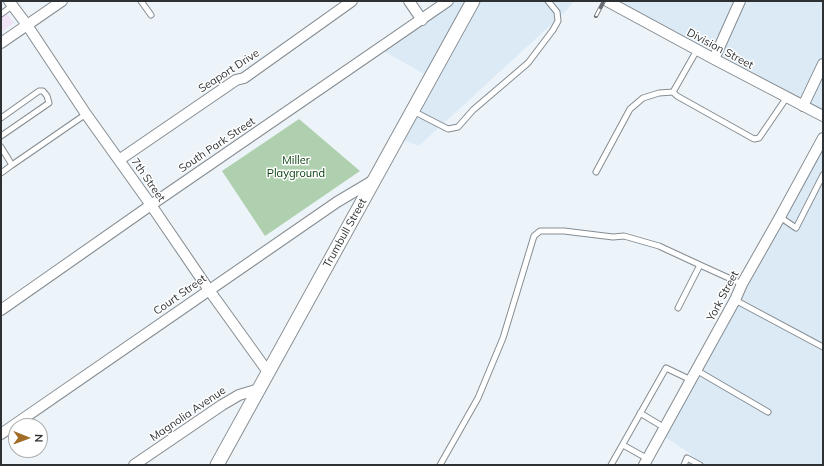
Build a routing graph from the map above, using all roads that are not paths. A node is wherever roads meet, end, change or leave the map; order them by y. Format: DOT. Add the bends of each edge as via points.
graph roads {
  1 [pos="62,1"];
  2 [pos="141,1"];
  3 [pos="352,1"];
  4 [pos="409,1"];
  5 [pos="448,1"];
  6 [pos="473,1"];
  7 [pos="548,1"];
  8 [pos="607,1"];
  9 [pos="740,1"];
  10 [pos="11,4"];
  11 [pos="1,14"];
  12 [pos="151,16"];
  13 [pos="422,20"];
  14 [pos="27,25"];
  15 [pos="1,43"];
  16 [pos="697,50"];
  17 [pos="714,59"];
  18 [pos="823,64"];
  19 [pos="673,92"];
  20 [pos="787,97"];
  21 [pos="803,106"];
  22 [pos="413,111"];
  23 [pos="86,114"];
  24 [pos="823,115"];
  25 [pos="1,118"];
  26 [pos="1,136"];
  27 [pos="823,138"];
  28 [pos="1,147"];
  29 [pos="119,160"];
  30 [pos="12,165"];
  31 [pos="596,172"];
  32 [pos="1,173"];
  33 [pos="823,175"];
  34 [pos="374,180"];
  35 [pos="151,205"];
  36 [pos="780,217"];
  37 [pos="700,265"];
  38 [pos="742,284"];
  39 [pos="209,290"];
  40 [pos="735,300"];
  41 [pos="678,308"];
  42 [pos="1,310"];
  43 [pos="823,347"];
  44 [pos="696,370"];
  45 [pos="268,372"];
  46 [pos="691,380"];
  47 [pos="259,389"];
  48 [pos="768,412"];
  49 [pos="640,413"];
  50 [pos="665,428"];
  51 [pos="1,434"];
  52 [pos="623,445"];
  53 [pos="646,462"];
  54 [pos="134,465"];
  55 [pos="217,465"];
  56 [pos="440,465"];
  57 [pos="611,465"];
  58 [pos="684,465"];
  59 [pos="700,465"];
  1 -- 14 [label="street"];
  2 -- 12 [label="lane"];
  3 -- 29 [label="street, Seaport Drive" via="244,78 236,80"];
  4 -- 13 [label="street"];
  5 -- 13 [label="street, South Park Street"];
  6 -- 22 [label="street, Trumbull Street"];
  7 -- 22 [label="lane" via="557,12 558,21 553,30 528,63 473,110 458,127 448,129"];
  8 -- 16 [label="street, Division Street"];
  9 -- 17 [label="street"];
  10 -- 11 [label="lane"];
  10 -- 14 [label="street, 7th Street"];
  13 -- 35 [label="street, South Park Street"];
  14 -- 15 [label="street"];
  14 -- 23 [label="street, 7th Street"];
  16 -- 17 [label="street, Division Street"];
  16 -- 19 [label="lane"];
  17 -- 20 [label="street, Division Street"];
  18 -- 21 [label="street"];
  19 -- 20 [label="lane" via="754,139 759,138"];
  19 -- 31 [label="lane" via="643,98 630,109"];
  20 -- 21 [label="street, Division Street"];
  21 -- 24 [label="street, Division Street"];
  22 -- 34 [label="street, Trumbull Street"];
  23 -- 29 [label="street, 7th Street"];
  23 -- 30 [label="lane"];
  25 -- 26 [label="lane" via="39,91 43,91 47,96 49,103"];
  27 -- 36 [label="street, York Street"];
  28 -- 30 [label="lane"];
  29 -- 35 [label="street, 7th Street"];
  30 -- 32 [label="lane"];
  33 -- 36 [label="lane" via="796,228"];
  34 -- 39 [label="street, Court Street" via="337,202"];
  34 -- 45 [label="street, Trumbull Street"];
  35 -- 39 [label="street, 7th Street"];
  35 -- 42 [label="street, South Park Street"];
  36 -- 38 [label="street, York Street"];
  37 -- 38 [label="lane"];
  37 -- 41 [label="lane"];
  37 -- 56 [label="lane" via="659,246 624,236 540,231 534,236 503,338 480,391"];
  38 -- 40 [label="street, York Street"];
  39 -- 45 [label="street, 7th Street"];
  39 -- 51 [label="street, Court Street"];
  40 -- 43 [label="lane"];
  40 -- 44 [label="street, York Street"];
  44 -- 46 [label="street, York Street"];
  44 -- 48 [label="lane"];
  45 -- 47 [label="street, Trumbull Street"];
  46 -- 49 [label="lane" via="666,368"];
  46 -- 50 [label="street, York Street"];
  47 -- 54 [label="street, Magnolia Avenue" via="239,395 222,405"];
  47 -- 55 [label="street, Trumbull Street"];
  49 -- 50 [label="lane"];
  49 -- 52 [label="lane"];
  50 -- 53 [label="street, York Street"];
  52 -- 53 [label="lane"];
  52 -- 57 [label="lane"];
  58 -- 59 [label="lane" via="687,458"];
}
